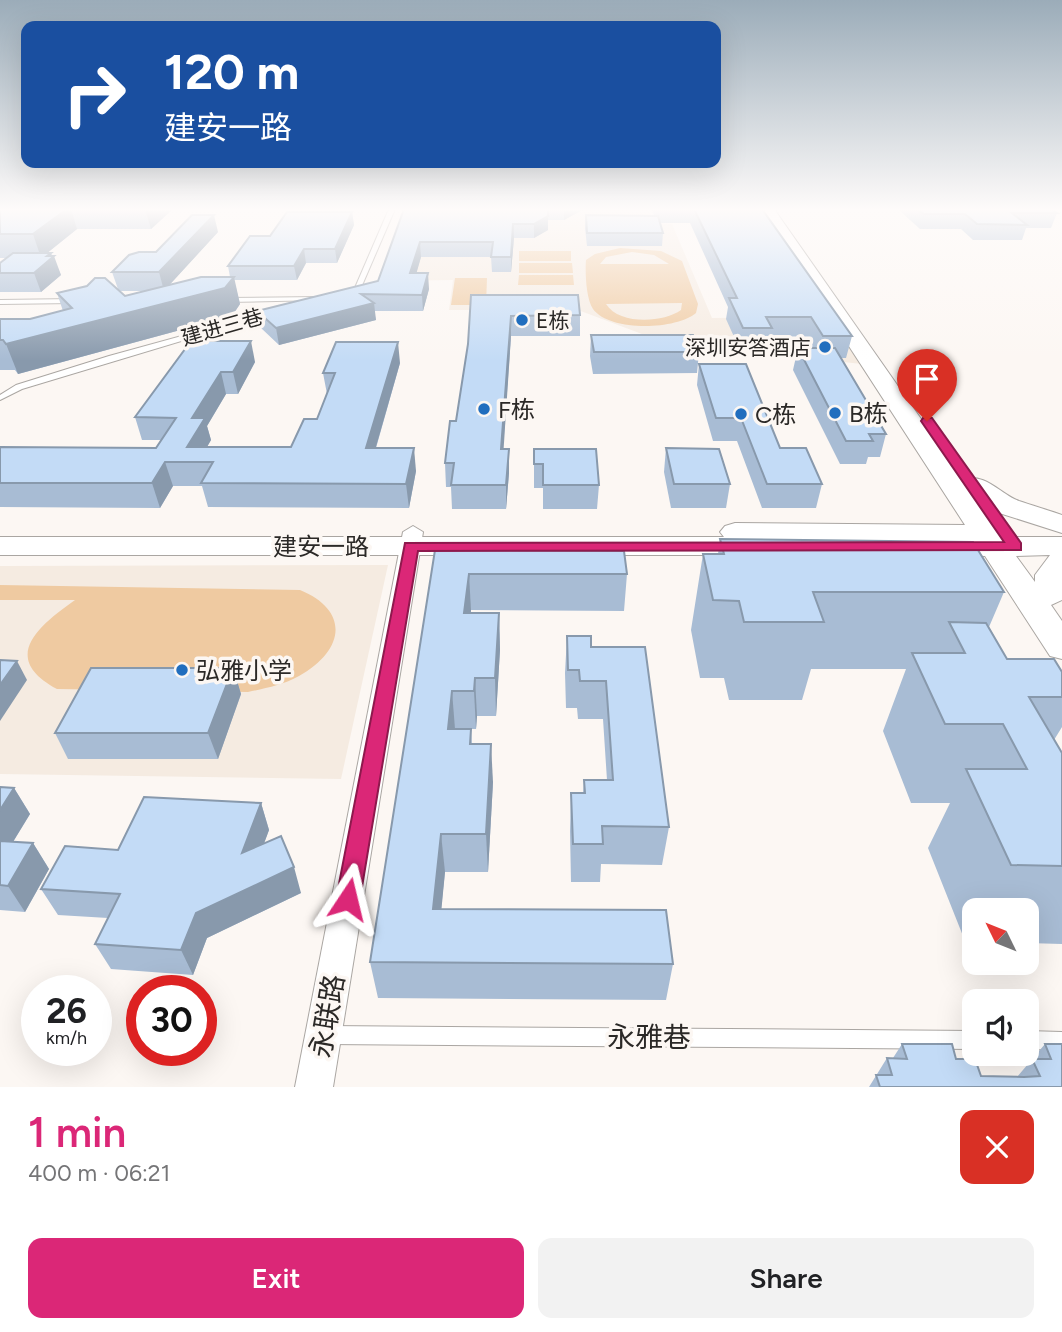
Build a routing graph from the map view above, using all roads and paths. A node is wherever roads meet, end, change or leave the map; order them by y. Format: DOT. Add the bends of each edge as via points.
graph roads {
  1 [pos="371,260"];
  2 [pos="803,260"];
  3 [pos="812,260"];
  4 [pos="340,299"];
  5 [pos="218,300"];
  6 [pos="82,301"];
  7 [pos="0,302"];
  8 [pos="0,398"];
  9 [pos="962,485"];
  10 [pos="1062,524"];
  11 [pos="0,531"];
  12 [pos="1062,532"];
  13 [pos="412,539"];
  14 [pos="912,539"];
  15 [pos="1000,539"];
  16 [pos="0,547"];
  17 [pos="1062,547"];
  18 [pos="1062,561"];
  19 [pos="1045,599"];
  20 [pos="1062,648"];
  21 [pos="324,1035"];
  22 [pos="962,1040"];
  23 [pos="1039,1040"];
  24 [pos="1062,1041"];
  25 [pos="314,1087"];
  1 -- 4 [label="lane" via="354,299"];
  2 -- 9 [label="main road"];
  3 -- 9 [label="main road"];
  5 -- 8 [label="lane, 建进三巷" via="327,300 124,354 19,387"];
  6 -- 7 [label="lane"];
  9 -- 10 [label="main road" via="1006,506"];
  9 -- 14 [label="main road"];
  9 -- 15 [label="main road"];
  11 -- 13 [label="main road, 建安一路"];
  12 -- 15 [label="main road, 建安一路"];
  13 -- 14 [label="main road, 建安一路"];
  13 -- 16 [label="main road, 建安一路"];
  13 -- 21 [label="street, 永联路"];
  14 -- 15 [label="main road, 建安一路"];
  14 -- 19 [label="main road" via="977,562"];
  15 -- 17 [label="main road, 建安一路"];
  15 -- 19 [label="main road"];
  18 -- 19 [label="main road" via="1051,575"];
  19 -- 20 [label="main road"];
  21 -- 22 [label="lane, 永雅巷"];
  21 -- 25 [label="street, 永联路"];
  23 -- 24 [label="lane"];
}
